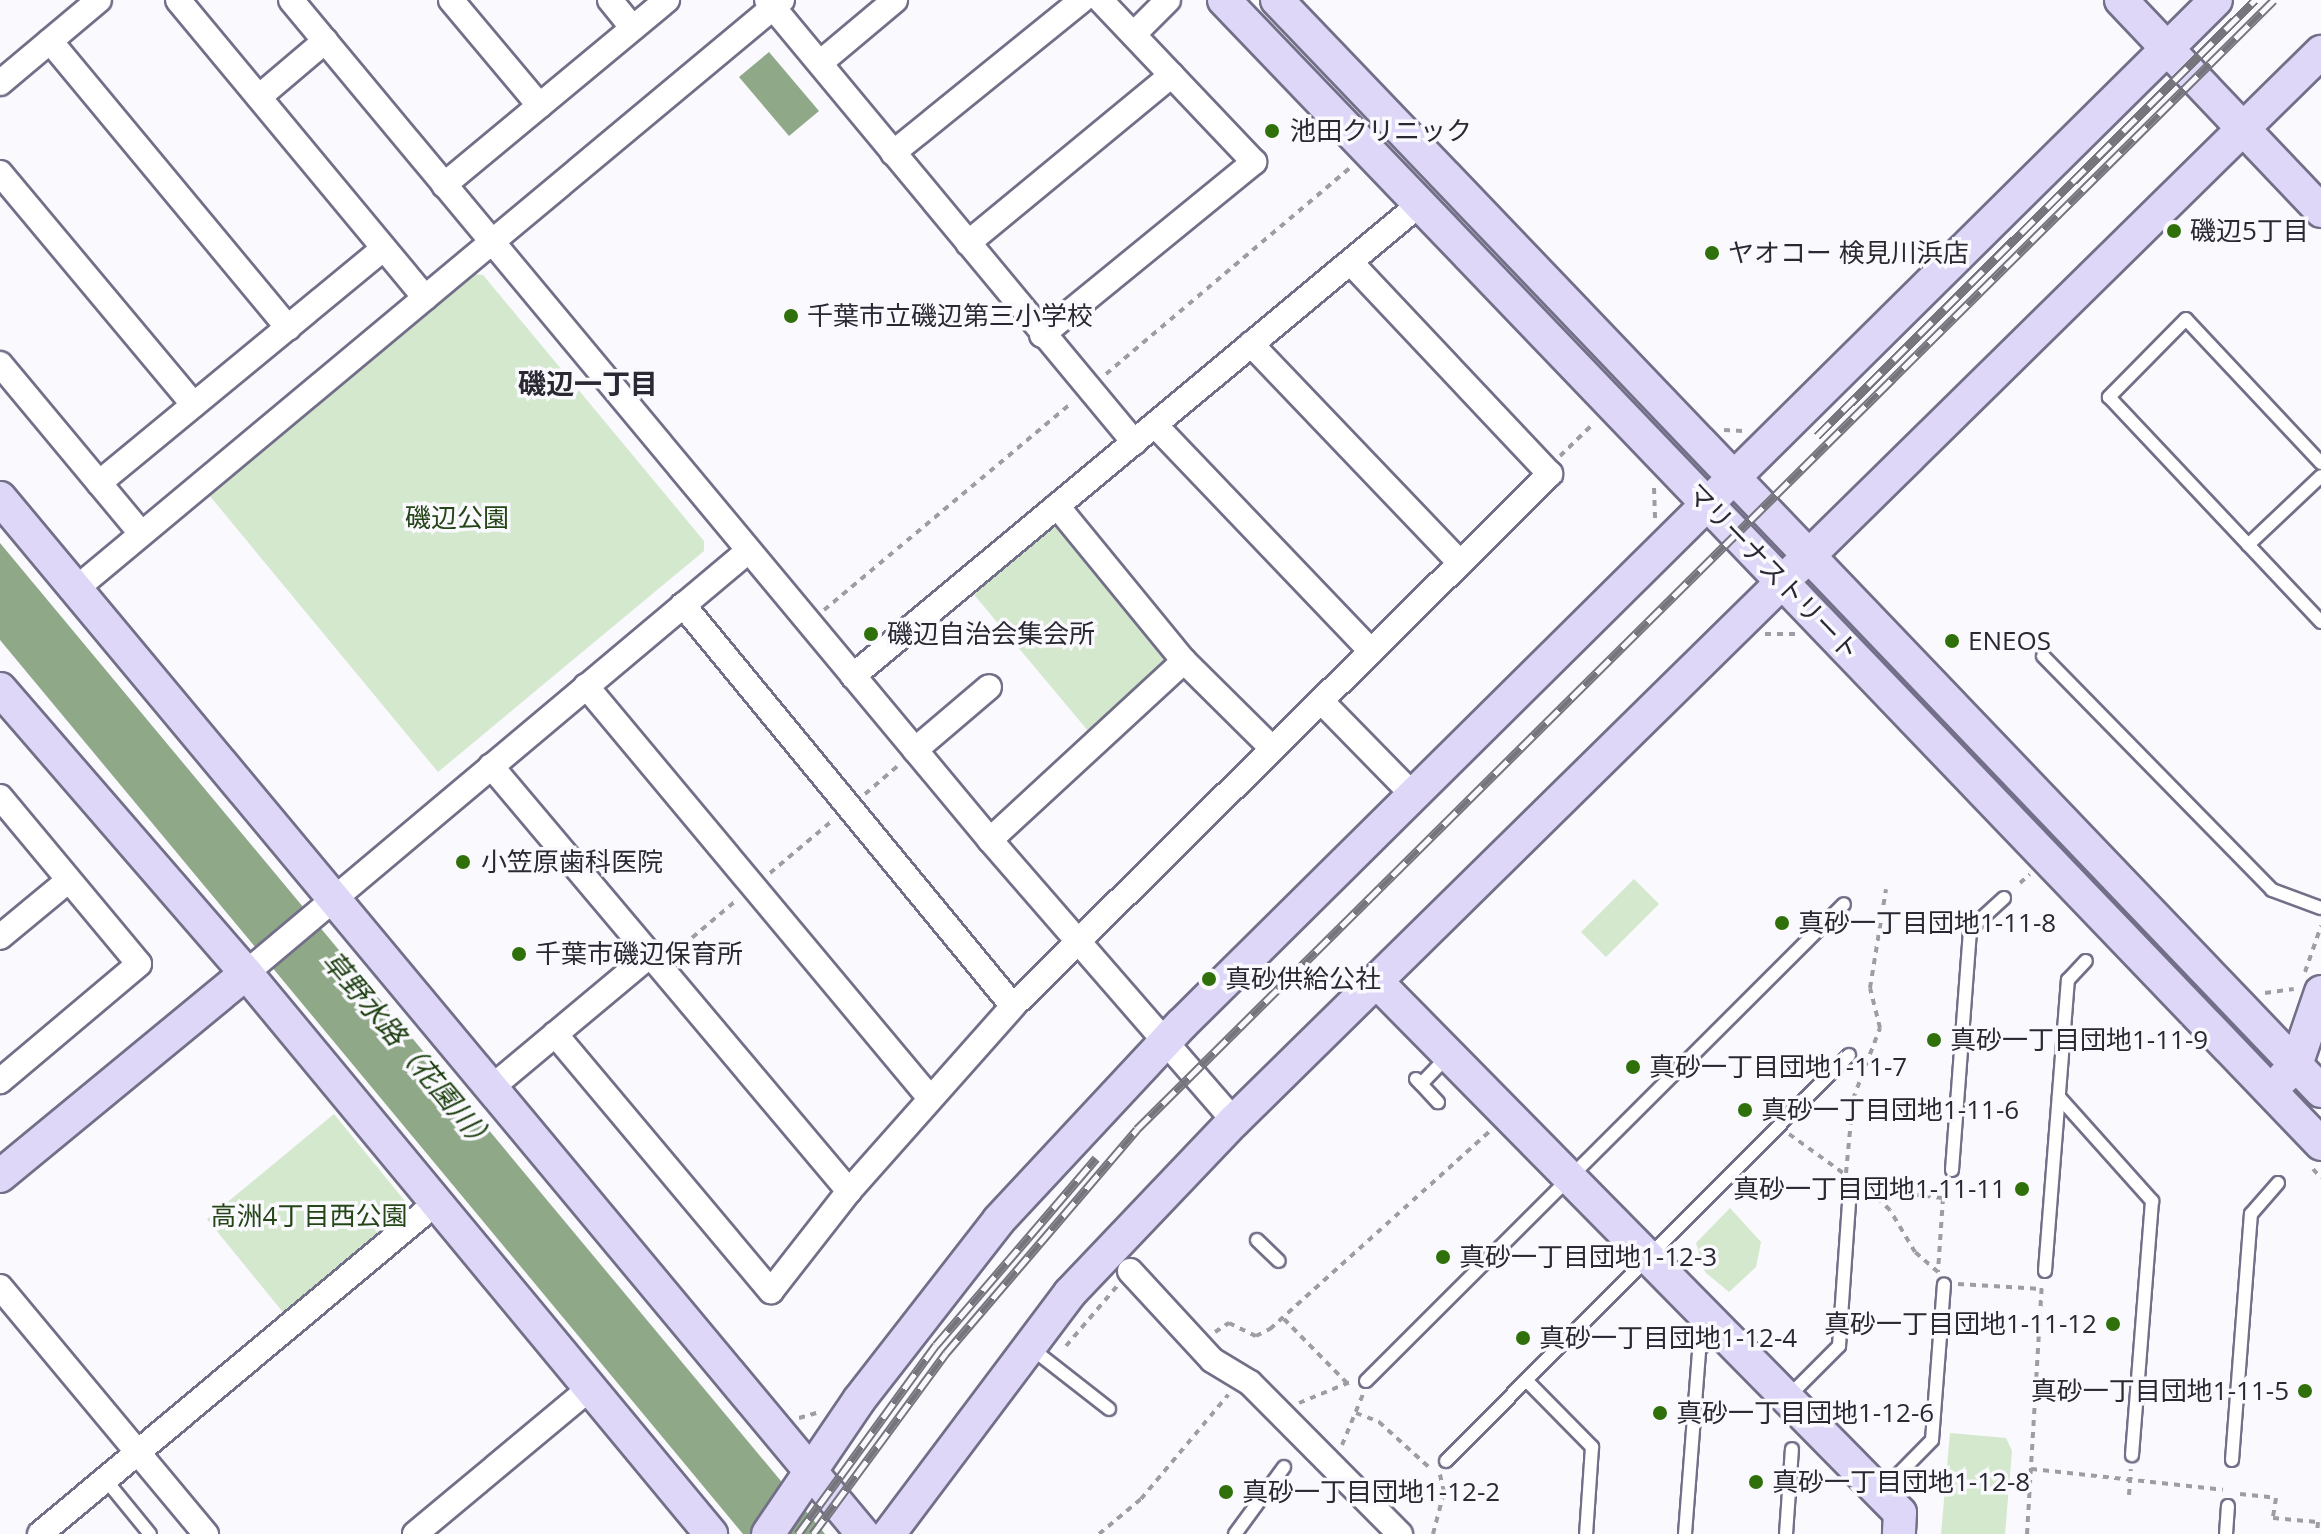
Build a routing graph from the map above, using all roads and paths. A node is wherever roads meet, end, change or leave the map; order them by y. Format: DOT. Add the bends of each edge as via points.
graph roads {
  1 [pos="99,0"];
  2 [pos="178,0"];
  3 [pos="291,0"];
  4 [pos="451,0"];
  5 [pos="610,0"];
  6 [pos="667,0"];
  7 [pos="895,0"];
  8 [pos="1082,0"];
  9 [pos="1100,0"];
  10 [pos="1168,0"];
  11 [pos="1224,0"];
  12 [pos="1277,0"];
  13 [pos="2121,0"];
  14 [pos="2216,0"];
  15 [pos="774,2"];
  16 [pos="633,28"];
  17 [pos="1134,34"];
  18 [pos="50,41"];
  19 [pos="325,41"];
  20 [pos="2167,49"];
  21 [pos="2321,52"];
  22 [pos="820,63"];
  23 [pos="1172,75"];
  24 [pos="0,83"];
  25 [pos="259,97"];
  26 [pos="540,106"];
  27 [pos="2242,130"];
  28 [pos="893,153"];
  29 [pos="0,173"];
  30 [pos="444,185"];
  31 [pos="2316,197"];
  32 [pos="1421,203"];
  33 [pos="493,243"];
  34 [pos="968,243"];
  35 [pos="384,248"];
  36 [pos="1350,262"];
  37 [pos="425,298"];
  38 [pos="288,328"];
  39 [pos="1042,335"];
  40 [pos="1251,344"];
  41 [pos="0,364"];
  42 [pos="194,405"];
  43 [pos="1714,418"];
  44 [pos="1596,422"];
  45 [pos="1155,425"];
  46 [pos="1752,428"];
  47 [pos="1134,442"];
  48 [pos="2321,463"];
  49 [pos="1546,469"];
  50 [pos="2321,476"];
  51 [pos="1735,478"];
  52 [pos="99,483"];
  53 [pos="0,498"];
  54 [pos="1707,504"];
  55 [pos="1057,506"];
  56 [pos="140,532"];
  57 [pos="2248,545"];
  58 [pos="748,551"];
  59 [pos="1809,555"];
  60 [pos="1460,563"];
  61 [pos="1782,581"];
  62 [pos="77,588"];
  63 [pos="683,605"];
  64 [pos="2321,622"];
  65 [pos="1757,638"];
  66 [pos="1808,640"];
  67 [pos="1371,651"];
  68 [pos="2043,656"];
  69 [pos="1184,661"];
  70 [pos="853,676"];
  71 [pos="586,686"];
  72 [pos="989,687"];
  73 [pos="0,689"];
  74 [pos="1321,701"];
  75 [pos="1272,748"];
  76 [pos="907,757"];
  77 [pos="491,766"];
  78 [pos="1413,795"];
  79 [pos="0,797"];
  80 [pos="849,807"];
  81 [pos="990,840"];
  82 [pos="2020,862"];
  83 [pos="2030,873"];
  84 [pos="69,880"];
  85 [pos="2020,883"];
  86 [pos="2041,885"];
  87 [pos="753,887"];
  88 [pos="1886,889"];
  89 [pos="2004,898"];
  90 [pos="337,899"];
  91 [pos="1844,904"];
  92 [pos="2321,908"];
  93 [pos="2321,926"];
  94 [pos="0,937"];
  95 [pos="1076,941"];
  96 [pos="655,960"];
  97 [pos="2086,961"];
  98 [pos="246,973"];
  99 [pos="1377,982"];
  100 [pos="2261,990"];
  101 [pos="2321,992"];
  102 [pos="1013,1006"];
  103 [pos="555,1034"];
  104 [pos="1164,1044"];
  105 [pos="1449,1055"];
  106 [pos="1849,1055"];
  107 [pos="2296,1065"];
  108 [pos="0,1081"];
  109 [pos="491,1088"];
  110 [pos="2270,1091"];
  111 [pos="2321,1091"];
  112 [pos="2059,1097"];
  113 [pos="930,1098"];
  114 [pos="1438,1102"];
  115 [pos="1234,1121"];
  116 [pos="1779,1124"];
  117 [pos="1495,1127"];
  118 [pos="2316,1156"];
  119 [pos="1952,1170"];
  120 [pos="1846,1174"];
  121 [pos="0,1176"];
  122 [pos="1570,1178"];
  123 [pos="2321,1178"];
  124 [pos="2278,1183"];
  125 [pos="1850,1188"];
  126 [pos="1877,1190"];
  127 [pos="849,1191"];
  128 [pos="436,1203"];
  129 [pos="1257,1240"];
  130 [pos="1647,1259"];
  131 [pos="1279,1261"];
  132 [pos="1130,1271"];
  133 [pos="2045,1271"];
  134 [pos="1941,1278"];
  135 [pos="0,1287"];
  136 [pos="2042,1289"];
  137 [pos="1283,1318"];
  138 [pos="1719,1329"];
  139 [pos="1198,1344"];
  140 [pos="1042,1351"];
  141 [pos="1246,1381"];
  142 [pos="1366,1381"];
  143 [pos="1527,1381"];
  144 [pos="1347,1383"];
  145 [pos="590,1388"];
  146 [pos="1787,1398"];
  147 [pos="1109,1409"];
  148 [pos="1356,1413"];
  149 [pos="1280,1414"];
  150 [pos="1792,1449"];
  151 [pos="138,1452"];
  152 [pos="2132,1455"];
  153 [pos="2232,1460"];
  154 [pos="1446,1461"];
  155 [pos="1329,1463"];
  156 [pos="1284,1467"];
  157 [pos="2031,1469"];
  158 [pos="809,1470"];
  159 [pos="1439,1476"];
  160 [pos="105,1479"];
  161 [pos="2131,1480"];
  162 [pos="2223,1490"];
  163 [pos="1880,1493"];
  164 [pos="2129,1495"];
  165 [pos="2228,1506"];
  166 [pos="40,1534"];
  167 [pos="150,1534"];
  168 [pos="206,1534"];
  169 [pos="415,1534"];
  170 [pos="711,1534"];
  171 [pos="768,1534"];
  172 [pos="863,1534"];
  173 [pos="889,1534"];
  174 [pos="1099,1534"];
  175 [pos="1235,1534"];
  176 [pos="1400,1534"];
  177 [pos="1433,1534"];
  178 [pos="1586,1534"];
  179 [pos="1685,1534"];
  180 [pos="1786,1534"];
  181 [pos="1899,1534"];
  182 [pos="2027,1534"];
  183 [pos="2226,1534"];
  184 [pos="2317,1534"];
  1 -- 18 [label="street"];
  2 -- 25 [label="street"];
  3 -- 19 [label="street"];
  4 -- 26 [label="street"];
  5 -- 16 [label="street"];
  6 -- 16 [label="street"];
  7 -- 22 [label="street"];
  8 -- 28 [label="street"];
  9 -- 17 [label="street"];
  10 -- 17 [label="street"];
  11 -- 32 [label="street, マリーナストリート"];
  12 -- 51 [label="street, マリーナストリート"];
  13 -- 20 [label="street"];
  14 -- 20 [label="street"];
  15 -- 22 [label="street"];
  15 -- 33 [label="street"];
  16 -- 26 [label="street"];
  17 -- 23 [label="street"];
  18 -- 24 [label="street"];
  18 -- 38 [label="street"];
  19 -- 25 [label="street"];
  19 -- 30 [label="street"];
  20 -- 27 [label="street"];
  20 -- 51 [label="street"];
  21 -- 27 [label="street"];
  22 -- 28 [label="street"];
  23 -- 34 [label="street"];
  23 -- 39 [label="street" via="1254,162"];
  25 -- 35 [label="street"];
  26 -- 30 [label="street"];
  27 -- 31 [label="street"];
  27 -- 59 [label="street"];
  28 -- 34 [label="street"];
  29 -- 42 [label="street"];
  30 -- 33 [label="street"];
  32 -- 36 [label="street"];
  32 -- 54 [label="street, マリーナストリート"];
  33 -- 37 [label="street"];
  33 -- 58 [label="street"];
  34 -- 39 [label="street"];
  35 -- 37 [label="street"];
  35 -- 38 [label="street"];
  36 -- 40 [label="street"];
  36 -- 49 [label="street"];
  37 -- 56 [label="street"];
  38 -- 42 [label="street"];
  39 -- 47 [label="street"];
  40 -- 45 [label="street"];
  40 -- 60 [label="street"];
  41 -- 52 [label="street"];
  42 -- 52 [label="street"];
  43 -- 46 [label="path" via="1731,432"];
  44 -- 49 [label="path"];
  45 -- 47 [label="street"];
  45 -- 67 [label="street"];
  47 -- 55 [label="street"];
  48 -- 57 [label="lane" via="2186,319 2109,397"];
  49 -- 60 [label="street" via="1550,474"];
  50 -- 57 [label="lane"];
  51 -- 54 [label="street"];
  51 -- 59 [label="street, マリーナストリート"];
  52 -- 56 [label="street"];
  53 -- 62 [label="street"];
  54 -- 61 [label="street, マリーナストリート"];
  54 -- 78 [label="street"];
  55 -- 69 [label="street"];
  55 -- 70 [label="street"];
  56 -- 62 [label="street"];
  57 -- 64 [label="lane"];
  58 -- 63 [label="street"];
  58 -- 70 [label="street"];
  59 -- 61 [label="street"];
  59 -- 107 [label="street, マリーナストリート"];
  60 -- 67 [label="street"];
  61 -- 99 [label="street"];
  61 -- 110 [label="street, マリーナストリート"];
  62 -- 90 [label="street"];
  63 -- 71 [label="street"];
  63 -- 80 [label="street"];
  65 -- 66 [label="path" via="1799,634"];
  67 -- 74 [label="street"];
  68 -- 92 [label="lane" via="2272,890"];
  69 -- 75 [label="street"];
  69 -- 81 [label="street"];
  70 -- 76 [label="street"];
  71 -- 77 [label="street"];
  71 -- 87 [label="street"];
  72 -- 76 [label="street"];
  73 -- 98 [label="street"];
  74 -- 75 [label="street"];
  74 -- 78 [label="street"];
  75 -- 95 [label="street"];
  76 -- 80 [label="path"];
  76 -- 81 [label="street"];
  77 -- 90 [label="street"];
  77 -- 96 [label="street"];
  78 -- 104 [label="street"];
  79 -- 84 [label="street"];
  80 -- 87 [label="path"];
  80 -- 102 [label="street"];
  81 -- 95 [label="street"];
  82 -- 83 [label="path"];
  83 -- 85 [label="path"];
  83 -- 86 [label="path"];
  84 -- 94 [label="street"];
  84 -- 108 [label="street" via="139,964"];
  87 -- 96 [label="path"];
  87 -- 113 [label="street"];
  88 -- 120 [label="path" via="1870,988 1880,1028 1853,1099"];
  89 -- 119 [label="lane" via="1970,929"];
  90 -- 98 [label="street"];
  90 -- 109 [label="street"];
  91 -- 122 [label="lane"];
  93 -- 100 [label="path" via="2302,981 2290,993 2274,996"];
  95 -- 102 [label="street"];
  95 -- 104 [label="street"];
  96 -- 103 [label="street"];
  96 -- 127 [label="street"];
  97 -- 112 [label="lane" via="2068,980"];
  98 -- 121 [label="street"];
  98 -- 128 [label="street"];
  99 -- 105 [label="street"];
  99 -- 115 [label="street"];
  101 -- 107 [label="street"];
  102 -- 113 [label="street"];
  103 -- 109 [label="street"];
  103 -- 127 [label="street" via="771,1291"];
  104 -- 115 [label="street"];
  104 -- 158 [label="street" via="999,1220"];
  105 -- 114 [label="lane" via="1419,1081"];
  105 -- 122 [label="street"];
  106 -- 116 [label="lane"];
  107 -- 110 [label="street"];
  107 -- 111 [label="street, マリーナストリート"];
  109 -- 158 [label="street"];
  110 -- 118 [label="street, マリーナストリート"];
  112 -- 133 [label="lane"];
  112 -- 152 [label="lane" via="2152,1201"];
  113 -- 127 [label="street"];
  115 -- 140 [label="street" via="1070,1293"];
  116 -- 120 [label="path" via="1816,1158"];
  116 -- 130 [label="lane"];
  117 -- 137 [label="path"];
  118 -- 123 [label="path"];
  120 -- 125 [label="path"];
  122 -- 130 [label="street"];
  122 -- 142 [label="lane"];
  124 -- 153 [label="lane" via="2251,1214"];
  125 -- 126 [label="path"];
  125 -- 146 [label="lane" via="1839,1346"];
  126 -- 134 [label="path" via="1877,1198 1915,1252"];
  126 -- 134 [label="path" via="1943,1198"];
  128 -- 145 [label="street"];
  128 -- 151 [label="street"];
  129 -- 131 [label="lane"];
  130 -- 138 [label="street"];
  130 -- 143 [label="lane"];
  132 -- 139 [label="street"];
  132 -- 140 [label="path"];
  133 -- 136 [label="path"];
  134 -- 136 [label="path"];
  134 -- 163 [label="lane" via="1932,1440"];
  135 -- 151 [label="street"];
  136 -- 157 [label="path"];
  137 -- 139 [label="path" via="1256,1336 1229,1323"];
  137 -- 144 [label="path"];
  138 -- 146 [label="street"];
  138 -- 179 [label="lane" via="1699,1350"];
  139 -- 141 [label="street"];
  140 -- 147 [label="lane"];
  140 -- 173 [label="street"];
  141 -- 149 [label="street"];
  141 -- 174 [label="path" via="1141,1499"];
  142 -- 144 [label="path"];
  142 -- 148 [label="path"];
  143 -- 154 [label="lane"];
  143 -- 178 [label="lane" via="1592,1447"];
  144 -- 149 [label="path"];
  145 -- 169 [label="street"];
  145 -- 170 [label="street"];
  146 -- 163 [label="street"];
  148 -- 155 [label="path"];
  148 -- 159 [label="path" via="1379,1422"];
  149 -- 155 [label="street"];
  150 -- 180 [label="lane"];
  151 -- 160 [label="street"];
  151 -- 168 [label="street"];
  152 -- 161 [label="path"];
  153 -- 162 [label="path" via="2225,1463"];
  154 -- 159 [label="path"];
  155 -- 176 [label="street"];
  156 -- 175 [label="lane"];
  157 -- 161 [label="path"];
  157 -- 182 [label="path"];
  158 -- 171 [label="street"];
  158 -- 172 [label="street"];
  159 -- 177 [label="path" via="1444,1492"];
  160 -- 166 [label="street"];
  160 -- 167 [label="lane"];
  161 -- 162 [label="path"];
  161 -- 164 [label="path"];
  162 -- 165 [label="path"];
  162 -- 184 [label="path" via="2276,1498 2273,1518 2318,1522"];
  163 -- 181 [label="street" via="1900,1513"];
  165 -- 183 [label="lane"];
}
